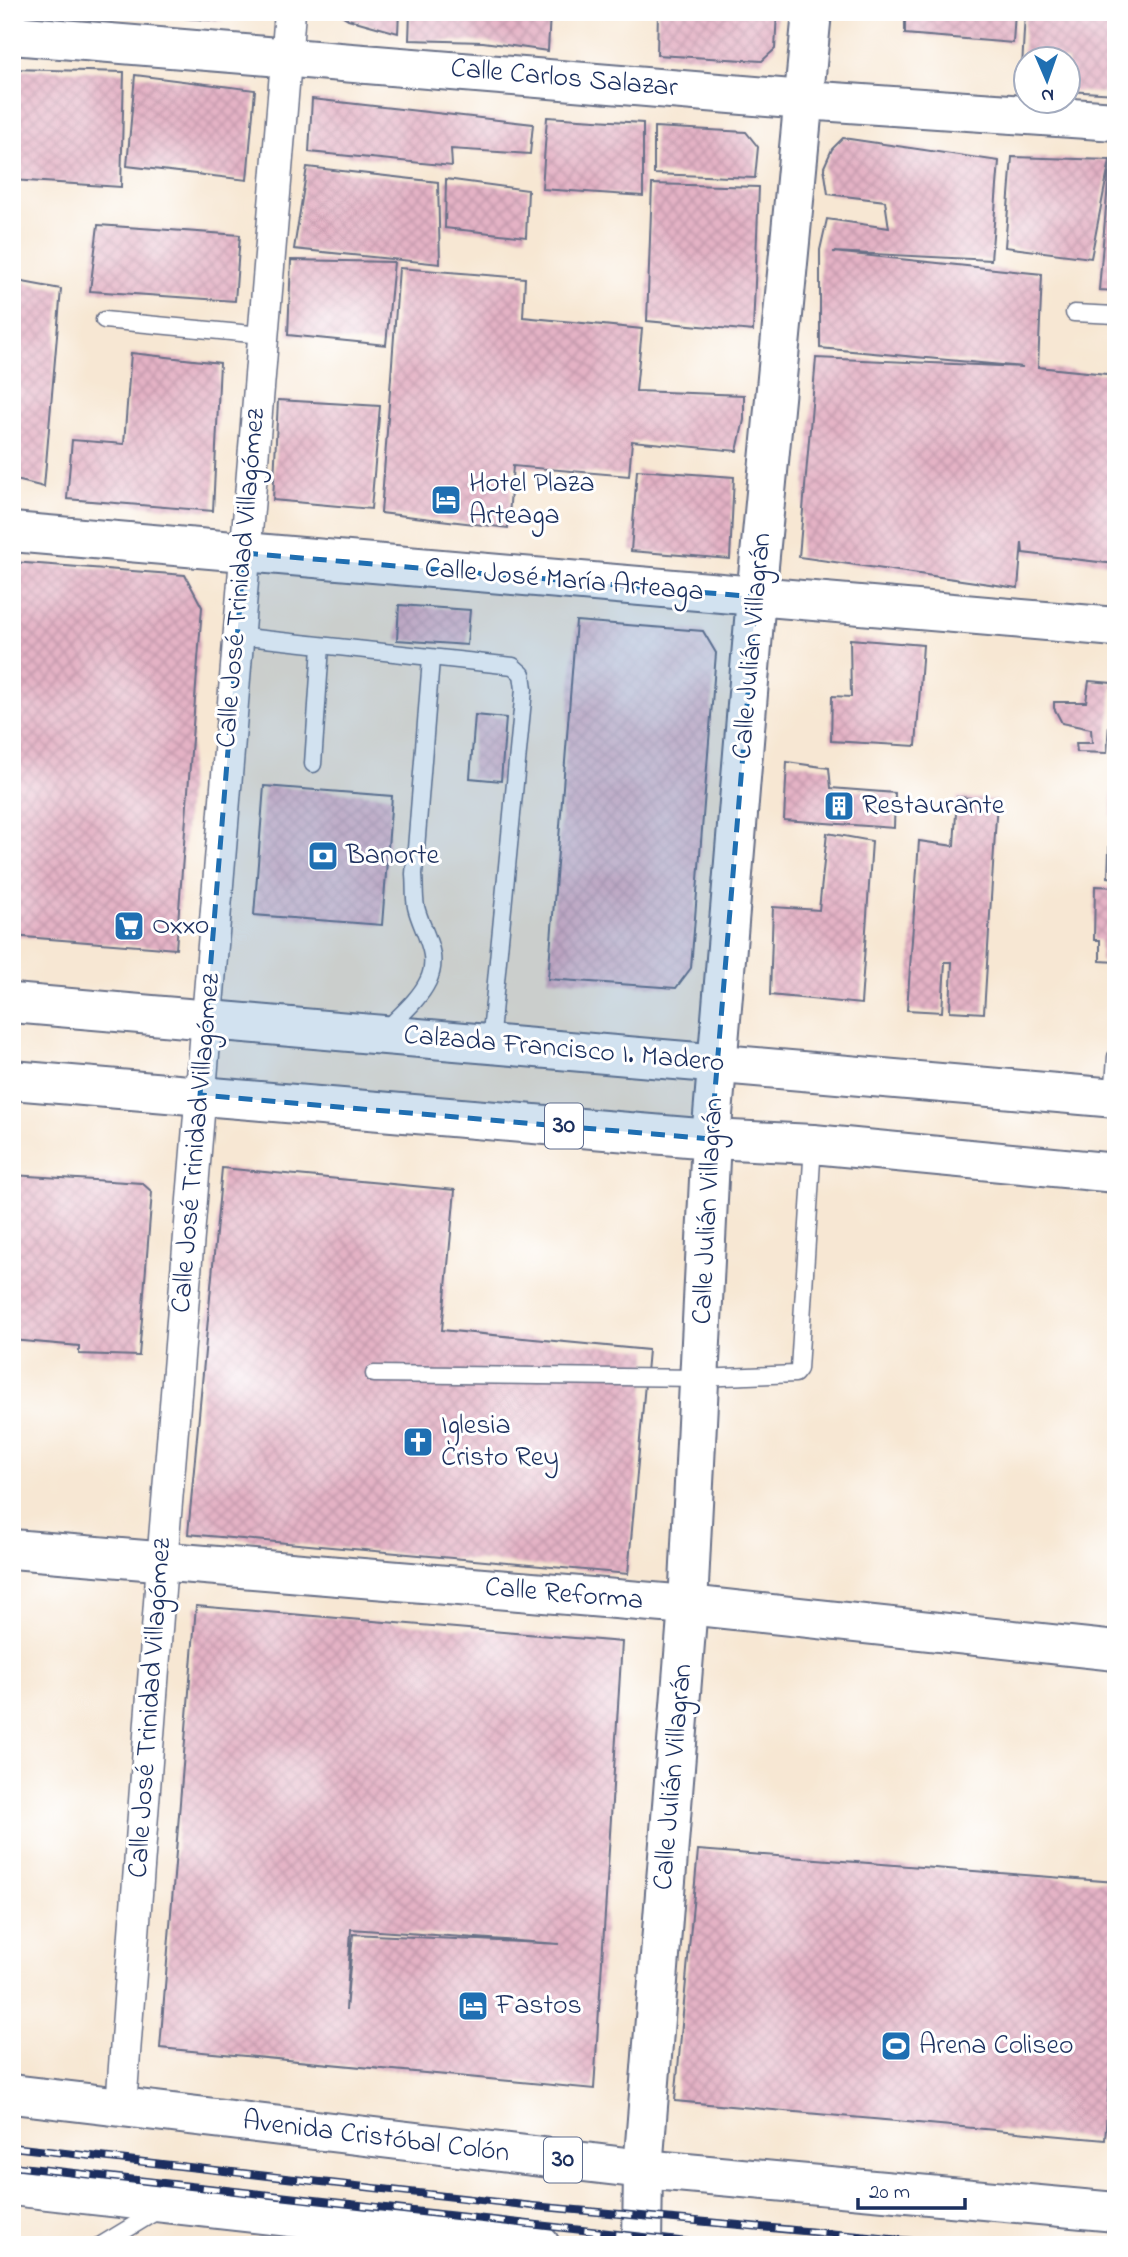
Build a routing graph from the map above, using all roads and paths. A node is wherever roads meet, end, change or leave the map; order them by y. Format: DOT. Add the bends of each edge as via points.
graph roads {
  1 [pos="290,12"];
  2 [pos="812,12"];
  3 [pos="12,34"];
  4 [pos="286,56"];
  5 [pos="804,100"];
  6 [pos="1116,121"];
  7 [pos="1074,313"];
  8 [pos="1116,315"];
  9 [pos="104,320"];
  10 [pos="262,335"];
  11 [pos="12,532"];
  12 [pos="244,554"];
  13 [pos="756,597"];
  14 [pos="1116,627"];
  15 [pos="237,636"];
  16 [pos="321,646"];
  17 [pos="431,659"];
  18 [pos="313,764"];
  19 [pos="12,1003"];
  20 [pos="207,1022"];
  21 [pos="383,1034"];
  22 [pos="490,1044"];
  23 [pos="1116,1058"];
  24 [pos="719,1063"];
  25 [pos="12,1080"];
  26 [pos="200,1095"];
  27 [pos="1114,1098"];
  28 [pos="711,1139"];
  29 [pos="813,1144"];
  30 [pos="1116,1173"];
  31 [pos="374,1374"];
  32 [pos="699,1378"];
  33 [pos="12,1549"];
  34 [pos="162,1563"];
  35 [pos="688,1605"];
  36 [pos="1116,1651"];
  37 [pos="12,2094"];
  38 [pos="121,2106"];
  39 [pos="643,2169"];
  40 [pos="12,2186"];
  41 [pos="167,2204"];
  42 [pos="1116,2212"];
  43 [pos="136,2227"];
  44 [pos="101,2245"];
  45 [pos="121,2245"];
  46 [pos="540,2245"];
  47 [pos="642,2245"];
  1 -- 4 [label="street, Calle José Trinidad Villagómez"];
  2 -- 5 [label="street, Calle Julián Villagrán"];
  3 -- 4 [label="street, Calle Carlos Salazar"];
  4 -- 5 [label="street, Calle Carlos Salazar"];
  4 -- 10 [label="street, Calle José Trinidad Villagómez"];
  5 -- 6 [label="street, Calle Carlos Salazar"];
  5 -- 13 [label="street, Calle Julián Villagrán"];
  7 -- 8 [label="lane"];
  9 -- 10 [label="lane"];
  10 -- 12 [label="street, Calle José Trinidad Villagómez"];
  11 -- 12 [label="street, Calle José María Arteaga"];
  12 -- 13 [label="street, Calle José María Arteaga"];
  12 -- 15 [label="street, Calle José Trinidad Villagómez"];
  13 -- 14 [label="street, Calle José María Arteaga"];
  13 -- 24 [label="street, Calle Julián Villagrán"];
  15 -- 16 [label="lane"];
  15 -- 20 [label="street, Calle José Trinidad Villagómez"];
  16 -- 17 [label="lane"];
  16 -- 18 [label="lane"];
  17 -- 21 [label="lane" via="414,874 416,907 432,949 433,966 428,982"];
  17 -- 22 [label="lane" via="513,666 522,674"];
  19 -- 20 [label="street, Calzada Francisco I. Madero"];
  20 -- 21 [label="street, Calzada Francisco I. Madero"];
  20 -- 26 [label="street, Calle José Trinidad Villagómez"];
  21 -- 22 [label="street, Calzada Francisco I. Madero"];
  22 -- 24 [label="street, Calzada Francisco I. Madero"];
  23 -- 27 [label="lane"];
  24 -- 27 [label="street, Calzada Francisco I. Madero"];
  24 -- 28 [label="street, Calle Julián Villagrán"];
  25 -- 26 [label="street, 30"];
  26 -- 28 [label="street, 30"];
  26 -- 34 [label="street, Calle José Trinidad Villagómez"];
  28 -- 29 [label="street, 30"];
  28 -- 32 [label="street, Calle Julián Villagrán"];
  29 -- 30 [label="street, 30"];
  29 -- 32 [label="lane" via="799,1369 791,1376"];
  31 -- 32 [label="lane"];
  32 -- 35 [label="street, Calle Julián Villagrán"];
  33 -- 34 [label="street, Calle Reforma"];
  34 -- 35 [label="street, Calle Reforma"];
  34 -- 38 [label="street, Calle José Trinidad Villagómez"];
  35 -- 36 [label="street, Calle Reforma"];
  35 -- 39 [label="street, Calle Julián Villagrán"];
  37 -- 38 [label="street, Avenida Cristóbal Colón / 30"];
  38 -- 39 [label="street, Avenida Cristóbal Colón / 30"];
  39 -- 42 [label="street, Avenida Cristóbal Colón / 30"];
  39 -- 47 [label="street, Calle Julián Villagrán"];
  40 -- 41 [label="street"];
  41 -- 43 [label="lane"];
  41 -- 46 [label="street" via="341,2231"];
  43 -- 44 [label="lane"];
  43 -- 45 [label="lane"];
}
